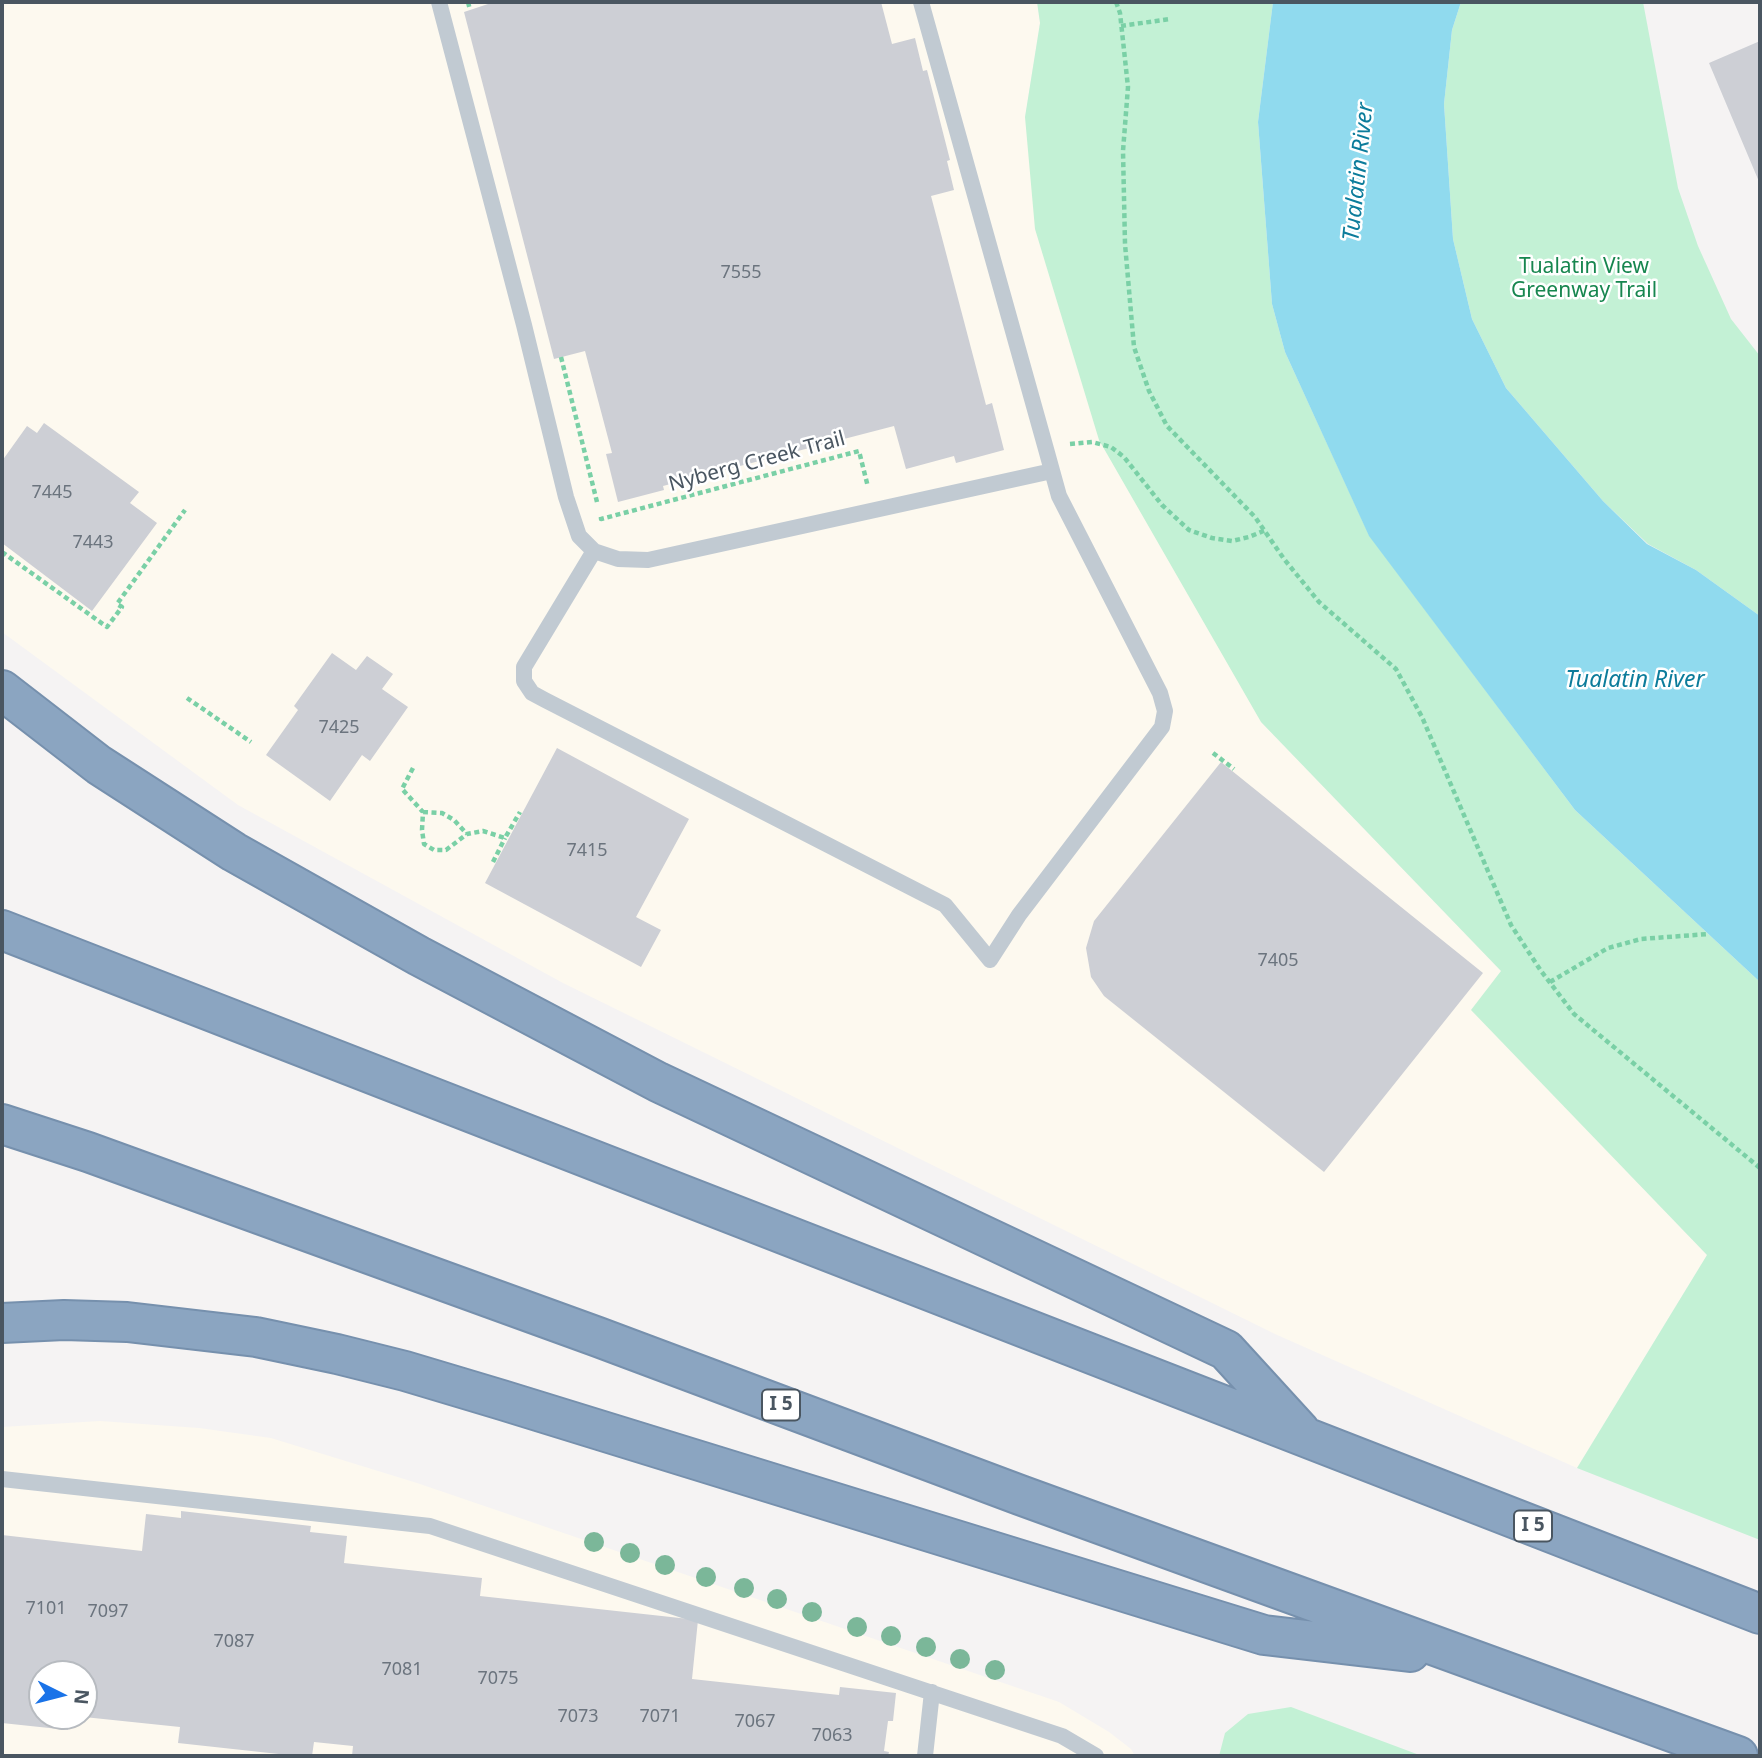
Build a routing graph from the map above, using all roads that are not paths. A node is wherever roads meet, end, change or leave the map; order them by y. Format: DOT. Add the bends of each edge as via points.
graph roads {
  1 [pos="439,2"];
  2 [pos="921,2"];
  3 [pos="1052,471"];
  4 [pos="594,551"];
  5 [pos="2,690"];
  6 [pos="2,930"];
  7 [pos="2,1116"];
  8 [pos="2,1124"];
  9 [pos="88,1152"];
  10 [pos="2,1322"];
  11 [pos="1306,1438"];
  12 [pos="2,1479"];
  13 [pos="1760,1614"];
  14 [pos="1473,1660"];
  15 [pos="932,1692"];
  16 [pos="925,1756"];
  17 [pos="1096,1756"];
  18 [pos="1738,1756"];
  1 -- 4 [label="lane" via="566,497 579,536"];
  2 -- 3 [label="lane"];
  3 -- 4 [label="lane" via="648,560 618,559"];
  3 -- 4 [label="lane" via="1059,496 1160,692 1165,711 1162,727 990,960 954,914 931,897 532,693 524,681 524,667"];
  5 -- 11 [label="highway" via="99,765 212,838 419,956 657,1082 1226,1350"];
  6 -- 11 [label="highway, I 5"];
  7 -- 9 [label="highway, I 5"];
  8 -- 9 [label="highway"];
  9 -- 14 [label="highway, I 5"];
  10 -- 14 [label="highway" via="127,1322 256,1337 337,1354 529,1408 1264,1635"];
  11 -- 13 [label="highway, I 5"];
  12 -- 15 [label="lane" via="430,1526"];
  14 -- 18 [label="highway, I 5"];
  15 -- 16 [label="lane"];
  15 -- 17 [label="lane" via="1062,1736"];
}
